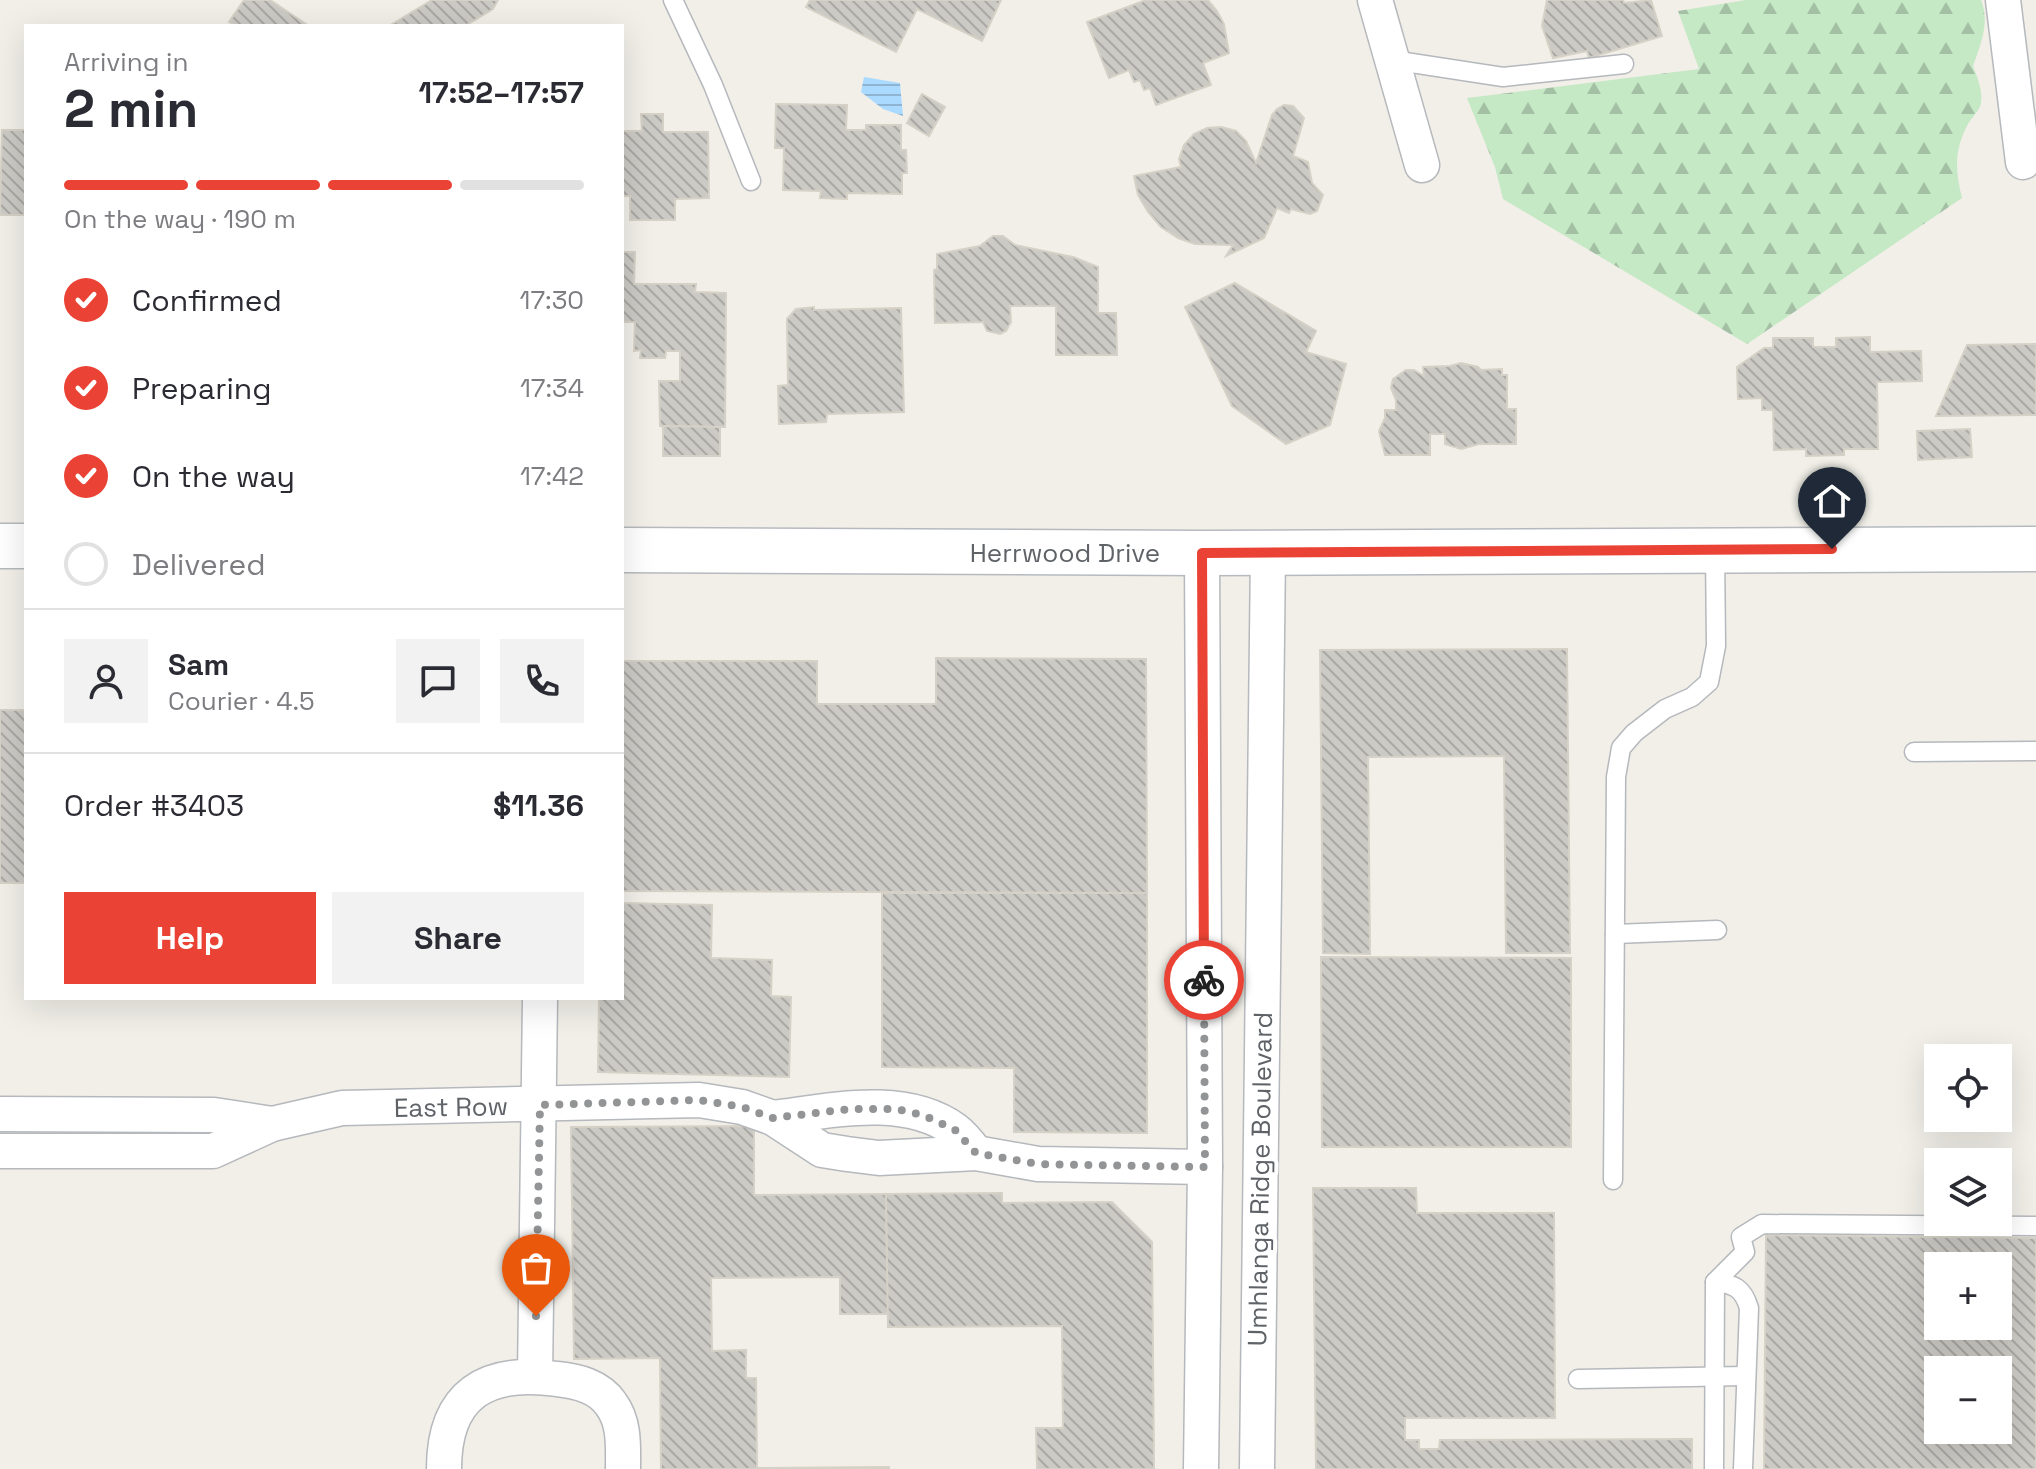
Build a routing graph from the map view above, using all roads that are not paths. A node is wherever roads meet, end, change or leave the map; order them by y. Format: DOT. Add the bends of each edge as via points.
graph roads {
  1 [pos="673,0"];
  2 [pos="1375,0"];
  3 [pos="2003,0"];
  4 [pos="1392,60"];
  5 [pos="1624,64"];
  6 [pos="2023,162"];
  7 [pos="1422,165"];
  8 [pos="751,181"];
  9 [pos="0,546"];
  10 [pos="24,546"];
  11 [pos="1715,549"];
  12 [pos="2036,549"];
  13 [pos="624,550"];
  14 [pos="1202,553"];
  15 [pos="1268,553"];
  16 [pos="2036,751"];
  17 [pos="1914,752"];
  18 [pos="1717,930"];
  19 [pos="1615,934"];
  20 [pos="540,1000"];
  21 [pos="540,1105"];
  22 [pos="0,1114"];
  23 [pos="773,1118"];
  24 [pos="272,1124"];
  25 [pos="0,1151"];
  26 [pos="976,1153"];
  27 [pos="1205,1167"];
  28 [pos="1613,1180"];
  29 [pos="2036,1226"];
  30 [pos="1715,1282"];
  31 [pos="535,1376"];
  32 [pos="1745,1376"];
  33 [pos="1716,1377"];
  34 [pos="1578,1379"];
  35 [pos="444,1469"];
  36 [pos="623,1469"];
  37 [pos="1201,1469"];
  38 [pos="1257,1469"];
  39 [pos="1714,1469"];
  40 [pos="1743,1469"];
  1 -- 8 [label="lane"];
  2 -- 4 [label="street"];
  3 -- 6 [label="street"];
  4 -- 5 [label="lane" via="1503,77"];
  4 -- 7 [label="street"];
  9 -- 10 [label="street"];
  11 -- 12 [label="street, Herrwood Drive"];
  11 -- 15 [label="street, Herrwood Drive"];
  11 -- 19 [label="lane" via="1716,646 1709,682 1665,709 1621,748 1616,777"];
  13 -- 14 [label="street, Herrwood Drive"];
  14 -- 15 [label="street, Herrwood Drive"];
  14 -- 27 [label="street, Umhlanga Ridge Boulevard"];
  15 -- 38 [label="street, Umhlanga Ridge Boulevard"];
  16 -- 17 [label="lane"];
  18 -- 19 [label="lane"];
  19 -- 28 [label="lane"];
  20 -- 21 [label="street"];
  21 -- 23 [label="street, East Row" via="699,1100"];
  21 -- 24 [label="street, East Row" via="342,1108"];
  21 -- 31 [label="street"];
  22 -- 24 [label="street, East Row" via="214,1115"];
  23 -- 26 [label="street, East Row" via="822,1150 879,1158"];
  23 -- 26 [label="street, East Row" via="896,1109 955,1130"];
  24 -- 25 [label="street, East Row" via="213,1151"];
  26 -- 27 [label="street, East Row" via="1038,1164"];
  27 -- 37 [label="street, Umhlanga Ridge Boulevard"];
  29 -- 30 [label="lane" via="1762,1224 1741,1237 1745,1252"];
  30 -- 32 [label="lane" via="1733,1284 1746,1297"];
  30 -- 33 [label="lane"];
  31 -- 35 [label="street" via="487,1384 457,1409 444,1444"];
  31 -- 36 [label="street" via="579,1382 610,1401 621,1422"];
  32 -- 33 [label="lane"];
  32 -- 40 [label="lane"];
  33 -- 34 [label="lane"];
  33 -- 39 [label="lane"];
}
